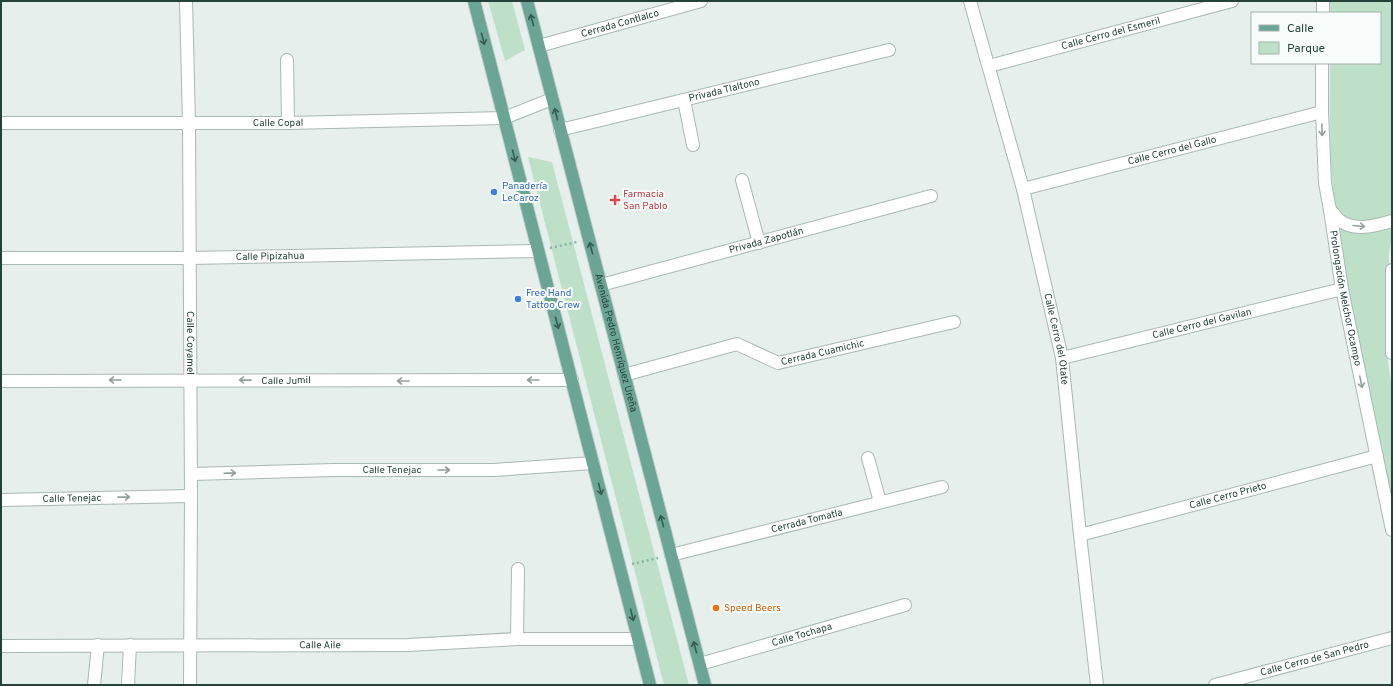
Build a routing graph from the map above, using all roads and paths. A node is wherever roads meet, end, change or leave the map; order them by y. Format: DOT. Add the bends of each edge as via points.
graph roads {
  1 [pos="186,1"];
  2 [pos="474,1"];
  3 [pos="527,1"];
  4 [pos="701,1"];
  5 [pos="970,1"];
  6 [pos="1232,1"];
  7 [pos="1323,1"];
  8 [pos="1323,12"];
  9 [pos="538,46"];
  10 [pos="889,50"];
  11 [pos="287,60"];
  12 [pos="1322,64"];
  13 [pos="989,66"];
  14 [pos="552,99"];
  15 [pos="684,100"];
  16 [pos="1322,112"];
  17 [pos="504,118"];
  18 [pos="1,123"];
  19 [pos="189,123"];
  20 [pos="288,123"];
  21 [pos="560,130"];
  22 [pos="693,145"];
  23 [pos="742,180"];
  24 [pos="1023,189"];
  25 [pos="931,196"];
  26 [pos="1330,210"];
  27 [pos="1392,221"];
  28 [pos="589,239"];
  29 [pos="758,243"];
  30 [pos="538,251"];
  31 [pos="1,258"];
  32 [pos="190,258"];
  33 [pos="1392,270"];
  34 [pos="601,285"];
  35 [pos="1342,289"];
  36 [pos="954,322"];
  37 [pos="1392,353"];
  38 [pos="1062,358"];
  39 [pos="624,375"];
  40 [pos="190,380"];
  41 [pos="572,380"];
  42 [pos="1,381"];
  43 [pos="1377,456"];
  44 [pos="868,458"];
  45 [pos="593,463"];
  46 [pos="191,474"];
  47 [pos="942,487"];
  48 [pos="191,496"];
  49 [pos="1,500"];
  50 [pos="880,502"];
  51 [pos="1392,530"];
  52 [pos="1080,535"];
  53 [pos="671,555"];
  54 [pos="620,566"];
  55 [pos="518,569"];
  56 [pos="905,605"];
  57 [pos="1392,638"];
  58 [pos="517,639"];
  59 [pos="638,639"];
  60 [pos="98,645"];
  61 [pos="130,645"];
  62 [pos="190,645"];
  63 [pos="1,646"];
  64 [pos="700,664"];
  65 [pos="94,685"];
  66 [pos="128,685"];
  67 [pos="190,685"];
  68 [pos="650,685"];
  69 [pos="705,685"];
  70 [pos="1096,685"];
  71 [pos="1215,685"];
  1 -- 19 [label="street, Calle Coyamel"];
  2 -- 17 [label="main road, one-way"];
  9 -- 3 [label="main road, Avenida Pedro Henríquez Ureña, one-way"];
  4 -- 9 [label="street, Cerrada Contlalco"];
  5 -- 13 [label="street, Calle Cerro del Otate"];
  6 -- 13 [label="street, Calle Cerro del Esmeril"];
  7 -- 8 [label="street"];
  9 -- 14 [label="main road, Avenida Pedro Henríquez Ureña"];
  10 -- 15 [label="street, Privada Tlaltono"];
  11 -- 20 [label="street"];
  12 -- 16 [label="street, Prolongación Melchor Ocampo"];
  13 -- 24 [label="street, Calle Cerro del Otate"];
  14 -- 17 [label="street, Calle Copal"];
  21 -- 14 [label="main road, Avenida Pedro Henríquez Ureña, one-way"];
  15 -- 21 [label="street, Privada Tlaltono"];
  15 -- 22 [label="street"];
  16 -- 24 [label="street, Calle Cerro del Gallo"];
  16 -- 26 [label="street, Prolongación Melchor Ocampo, one-way" via="1325,183"];
  17 -- 20 [label="street, Calle Copal"];
  17 -- 30 [label="main road, one-way"];
  18 -- 19 [label="street, Calle Copal"];
  19 -- 20 [label="street, Calle Copal"];
  19 -- 32 [label="street, Calle Coyamel"];
  21 -- 28 [label="main road, Avenida Pedro Henríquez Ureña"];
  23 -- 29 [label="street"];
  24 -- 38 [label="street, Calle Cerro del Otate"];
  25 -- 29 [label="street, Privada Zapotlán"];
  26 -- 27 [label="street, one-way" via="1339,220 1355,227 1374,226"];
  26 -- 35 [label="street, Prolongación Melchor Ocampo"];
  28 -- 30 [label="path"];
  34 -- 28 [label="main road, Avenida Pedro Henríquez Ureña, one-way"];
  29 -- 34 [label="street, Privada Zapotlán"];
  30 -- 32 [label="street, Calle Pipizahua"];
  30 -- 41 [label="main road, one-way"];
  31 -- 32 [label="street, Calle Pipizahua"];
  32 -- 40 [label="street, Calle Coyamel"];
  33 -- 37 [label="street"];
  34 -- 39 [label="main road, Avenida Pedro Henríquez Ureña"];
  35 -- 38 [label="street, Calle Cerro del Gavilan"];
  35 -- 43 [label="street, Prolongación Melchor Ocampo, one-way"];
  36 -- 39 [label="street, Cerrada Cuamichic" via="778,364 738,344"];
  38 -- 52 [label="street, Calle Cerro del Otate"];
  53 -- 39 [label="main road, Avenida Pedro Henríquez Ureña, one-way"];
  41 -- 40 [label="street, Calle Jumil, one-way"];
  40 -- 42 [label="street, Calle Jumil, one-way"];
  40 -- 46 [label="street, Calle Coyamel"];
  41 -- 45 [label="main road"];
  43 -- 51 [label="street, Prolongación Melchor Ocampo"];
  43 -- 52 [label="street, Calle Cerro Prieto"];
  44 -- 50 [label="street"];
  46 -- 45 [label="street, Calle Tenejac, one-way" via="333,470 494,470"];
  45 -- 54 [label="main road, one-way"];
  46 -- 48 [label="street, Calle Coyamel"];
  47 -- 50 [label="street, Cerrada Tomatla"];
  49 -- 48 [label="street, Calle Tenejac, one-way"];
  48 -- 62 [label="street, Calle Coyamel"];
  50 -- 53 [label="street, Cerrada Tomatla"];
  52 -- 70 [label="street, Calle Cerro del Otate"];
  53 -- 54 [label="path"];
  64 -- 53 [label="main road, Avenida Pedro Henríquez Ureña, one-way"];
  54 -- 59 [label="main road, one-way"];
  55 -- 58 [label="street"];
  56 -- 64 [label="street, Calle Tochapa"];
  57 -- 71 [label="street, Calle Cerro de San Pedro"];
  58 -- 59 [label="street, Calle Aile"];
  58 -- 62 [label="street, Calle Aile" via="408,645"];
  59 -- 68 [label="main road"];
  60 -- 61 [label="street, Calle Aile"];
  60 -- 63 [label="street, Calle Aile"];
  60 -- 65 [label="street"];
  61 -- 62 [label="street, Calle Aile"];
  61 -- 66 [label="street"];
  62 -- 67 [label="street, Calle Coyamel"];
  64 -- 69 [label="main road, Avenida Pedro Henríquez Ureña"];
}
